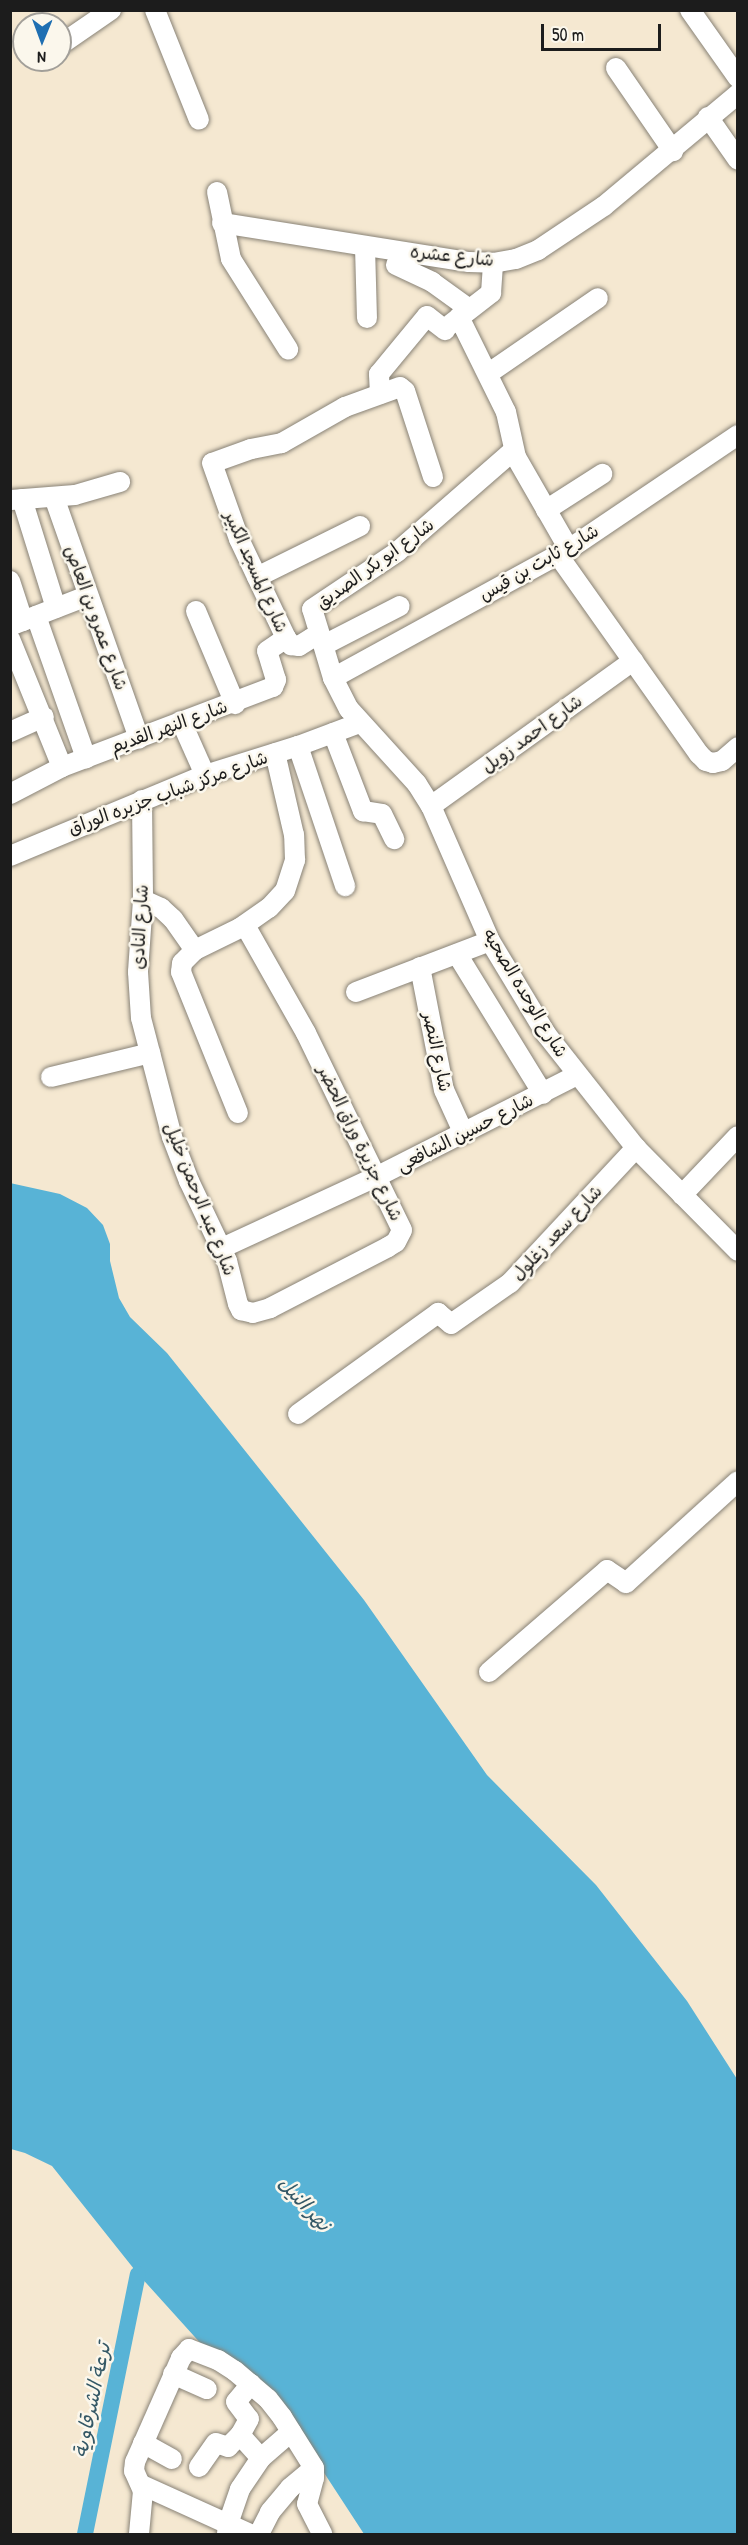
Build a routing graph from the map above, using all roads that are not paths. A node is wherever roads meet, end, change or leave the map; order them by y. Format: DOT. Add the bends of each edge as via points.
graph roads {
  1 [pos="111,10"];
  2 [pos="155,10"];
  3 [pos="690,10"];
  4 [pos="72,37"];
  5 [pos="616,69"];
  6 [pos="738,78"];
  7 [pos="738,94"];
  8 [pos="708,117"];
  9 [pos="199,120"];
  10 [pos="673,151"];
  11 [pos="738,160"];
  12 [pos="217,192"];
  13 [pos="222,223"];
  14 [pos="365,246"];
  15 [pos="493,263"];
  16 [pos="396,265"];
  17 [pos="598,298"];
  18 [pos="367,318"];
  19 [pos="452,323"];
  20 [pos="288,349"];
  21 [pos="489,373"];
  22 [pos="380,394"];
  23 [pos="738,435"];
  24 [pos="514,450"];
  25 [pos="602,474"];
  26 [pos="433,477"];
  27 [pos="120,482"];
  28 [pos="54,497"];
  29 [pos="16,500"];
  30 [pos="546,510"];
  31 [pos="360,526"];
  32 [pos="564,552"];
  33 [pos="257,577"];
  34 [pos="10,581"];
  35 [pos="87,596"];
  36 [pos="400,606"];
  37 [pos="56,608"];
  38 [pos="196,611"];
  39 [pos="23,621"];
  40 [pos="286,638"];
  41 [pos="10,639"];
  42 [pos="322,642"];
  43 [pos="633,662"];
  44 [pos="17,674"];
  45 [pos="333,678"];
  46 [pos="235,704"];
  47 [pos="44,717"];
  48 [pos="181,721"];
  49 [pos="360,723"];
  50 [pos="10,732"];
  51 [pos="333,733"];
  52 [pos="140,738"];
  53 [pos="298,746"];
  54 [pos="738,747"];
  55 [pos="275,753"];
  56 [pos="86,758"];
  57 [pos="63,767"];
  58 [pos="205,775"];
  59 [pos="10,794"];
  60 [pos="142,800"];
  61 [pos="431,806"];
  62 [pos="394,839"];
  63 [pos="10,856"];
  64 [pos="345,886"];
  65 [pos="143,900"];
  66 [pos="245,925"];
  67 [pos="490,941"];
  68 [pos="195,950"];
  69 [pos="457,954"];
  70 [pos="420,968"];
  71 [pos="356,992"];
  72 [pos="150,1053"];
  73 [pos="577,1076"];
  74 [pos="51,1077"];
  75 [pos="543,1094"];
  76 [pos="238,1113"];
  77 [pos="464,1134"];
  78 [pos="738,1136"];
  79 [pos="636,1148"];
  80 [pos="378,1176"];
  81 [pos="682,1195"];
  82 [pos="222,1248"];
  83 [pos="738,1251"];
  84 [pos="241,1310"];
  85 [pos="298,1414"];
  86 [pos="738,1481"];
  87 [pos="489,1672"];
  88 [pos="173,2374"];
  89 [pos="251,2384"];
  90 [pos="207,2389"];
  91 [pos="291,2432"];
  92 [pos="240,2435"];
  93 [pos="143,2443"];
  94 [pos="261,2458"];
  95 [pos="172,2459"];
  96 [pos="199,2467"];
  97 [pos="314,2468"];
  98 [pos="142,2485"];
  99 [pos="227,2529"];
  100 [pos="139,2535"];
  101 [pos="250,2535"];
  102 [pos="259,2535"];
  103 [pos="322,2535"];
  1 -- 4 [label="street"];
  2 -- 9 [label="street"];
  3 -- 6 [label="street"];
  5 -- 10 [label="street"];
  7 -- 8 [label="street, شارع عشره"];
  8 -- 10 [label="street, شارع عشره"];
  8 -- 11 [label="street"];
  10 -- 15 [label="street, شارع عشره" via="604,206 538,250"];
  12 -- 13 [label="street"];
  13 -- 14 [label="street, شارع عشره"];
  13 -- 20 [label="street" via="231,259"];
  14 -- 15 [label="street, شارع عشره"];
  14 -- 18 [label="street"];
  15 -- 19 [label="street" via="491,293"];
  16 -- 19 [label="street" via="432,282"];
  17 -- 21 [label="street"];
  19 -- 21 [label="street"];
  19 -- 22 [label="street" via="428,316 379,374"];
  21 -- 24 [label="street" via="506,412"];
  22 -- 26 [label="street" via="400,387 405,391"];
  22 -- 33 [label="street, شارع المسجد الكبير" via="328,415 282,443 212,463"];
  23 -- 32 [label="street, شارع ثابت بن قيس"];
  24 -- 30 [label="street"];
  24 -- 42 [label="street, شارع ابو بكر الصديق" via="397,552 312,609"];
  25 -- 30 [label="street"];
  27 -- 28 [label="street"];
  28 -- 29 [label="street"];
  28 -- 35 [label="street, شارع عمرو بن العاص"];
  29 -- 37 [label="street"];
  30 -- 32 [label="street"];
  31 -- 33 [label="street"];
  32 -- 43 [label="street"];
  32 -- 45 [label="street, شارع ثابت بن قيس"];
  33 -- 40 [label="street, شارع المسجد الكبير"];
  34 -- 39 [label="street"];
  35 -- 37 [label="street"];
  35 -- 52 [label="street, شارع عمرو بن العاص"];
  36 -- 42 [label="street"];
  37 -- 39 [label="street"];
  38 -- 46 [label="street"];
  39 -- 56 [label="street"];
  40 -- 42 [label="street, شارع المسجد الكبير" via="291,645 299,646 312,638"];
  40 -- 46 [label="street, شارع النهر القديم" via="267,651 276,680 273,687"];
  41 -- 44 [label="street"];
  42 -- 45 [label="street"];
  43 -- 54 [label="street" via="706,761 722,761"];
  43 -- 61 [label="street, شارع احمد زويل"];
  44 -- 47 [label="street"];
  45 -- 49 [label="street, شارع الوحده الصحيه"];
  46 -- 48 [label="street, شارع النهر القديم"];
  47 -- 50 [label="street"];
  47 -- 57 [label="street"];
  48 -- 52 [label="street, شارع النهر القديم"];
  48 -- 58 [label="street"];
  49 -- 51 [label="street, شارع مركز شباب جزيره الوراق"];
  49 -- 61 [label="street, شارع الوحده الصحيه" via="401,763"];
  51 -- 53 [label="street, شارع مركز شباب جزيره الوراق"];
  51 -- 62 [label="street" via="363,811 382,814"];
  52 -- 56 [label="street, شارع النهر القديم"];
  53 -- 55 [label="street, شارع مركز شباب جزيره الوراق"];
  53 -- 64 [label="street"];
  55 -- 58 [label="street, شارع مركز شباب جزيره الوراق"];
  55 -- 66 [label="street" via="294,835 295,860 285,891"];
  56 -- 57 [label="street, شارع النهر القديم"];
  57 -- 59 [label="street, شارع النهر القديم"];
  58 -- 60 [label="street, شارع مركز شباب جزيره الوراق"];
  60 -- 63 [label="street, شارع مركز شباب جزيره الوراق"];
  60 -- 65 [label="street, شارع النادى"];
  61 -- 67 [label="street, شارع الوحده الصحيه"];
  65 -- 68 [label="street" via="173,919"];
  65 -- 72 [label="street, شارع النادى" via="138,993"];
  66 -- 68 [label="street"];
  66 -- 80 [label="street, شارع جزيرة وراق الحضر" via="306,1033"];
  67 -- 69 [label="street"];
  67 -- 73 [label="street, شارع الوحده الصحيه" via="546,1034"];
  68 -- 76 [label="street" via="182,963 181,972"];
  69 -- 70 [label="street"];
  69 -- 75 [label="street"];
  70 -- 71 [label="street"];
  70 -- 77 [label="street, شارع النصر" via="444,1090"];
  72 -- 74 [label="street"];
  72 -- 82 [label="street, شارع عبد الرحمن خليل" via="172,1137"];
  73 -- 75 [label="street, شارع حسين الشافعى"];
  73 -- 79 [label="street, شارع الوحده الصحيه"];
  75 -- 77 [label="street, شارع حسين الشافعى"];
  77 -- 80 [label="street, شارع حسين الشافعى"];
  78 -- 81 [label="street"];
  79 -- 81 [label="street, شارع الوحده الصحيه"];
  79 -- 85 [label="street, شارع سعد زغلول" via="510,1283 451,1324 438,1313"];
  80 -- 82 [label="street, شارع حسين الشافعى"];
  80 -- 84 [label="street, شارع جزيرة وراق الحضر" via="401,1223 401,1235 396,1242 260,1312"];
  81 -- 83 [label="street, شارع الوحده الصحيه"];
  82 -- 84 [label="street, شارع عبد الرحمن خليل"];
  86 -- 87 [label="street" via="626,1583 607,1570"];
  88 -- 89 [label="street" via="189,2349 218,2360"];
  88 -- 90 [label="street"];
  88 -- 93 [label="street"];
  89 -- 91 [label="street"];
  89 -- 92 [label="street" via="236,2402 249,2419"];
  91 -- 94 [label="street"];
  91 -- 97 [label="street"];
  92 -- 94 [label="street"];
  92 -- 96 [label="street" via="230,2446 216,2443"];
  93 -- 95 [label="street"];
  93 -- 98 [label="street" via="134,2471"];
  94 -- 99 [label="street" via="240,2489"];
  97 -- 102 [label="street" via="283,2496"];
  97 -- 103 [label="street" via="307,2504"];
  98 -- 99 [label="street"];
  98 -- 100 [label="street"];
  99 -- 101 [label="street"];
}
